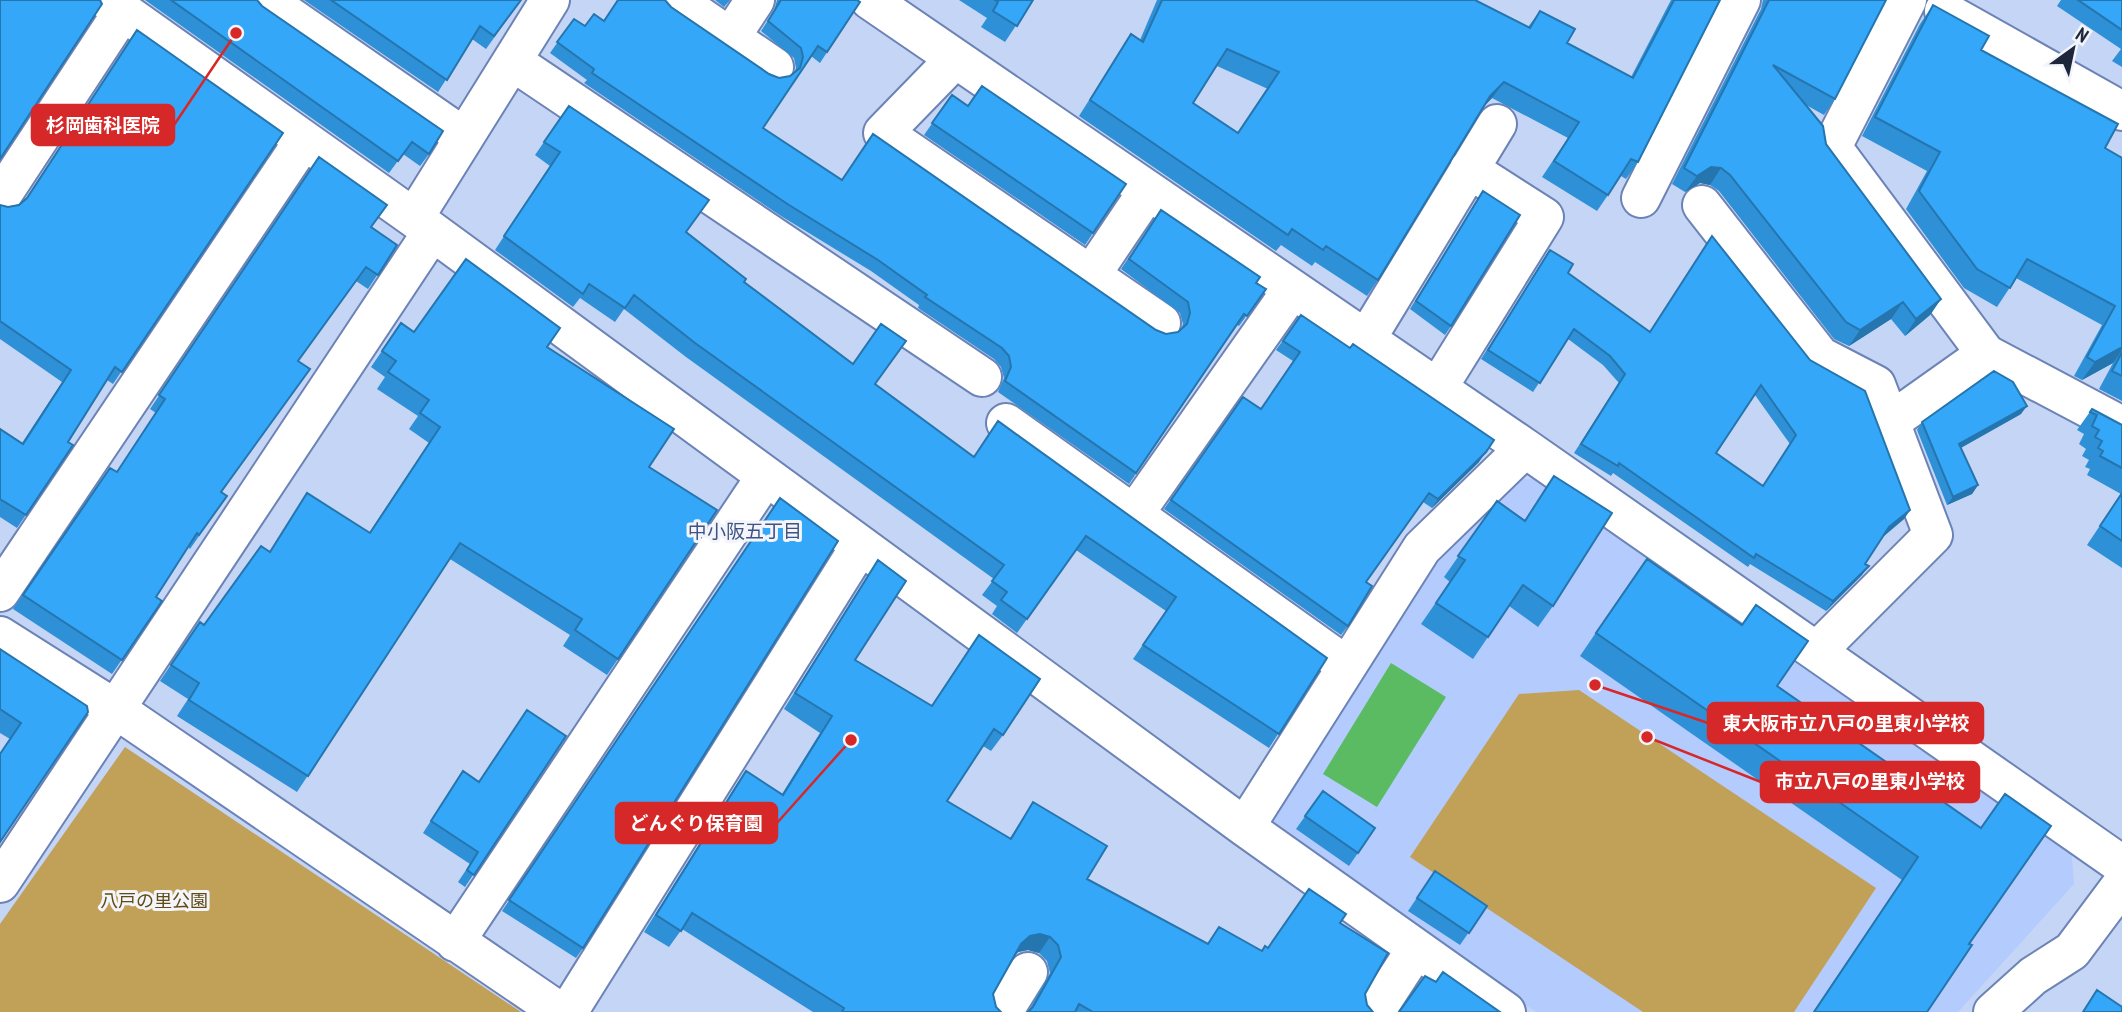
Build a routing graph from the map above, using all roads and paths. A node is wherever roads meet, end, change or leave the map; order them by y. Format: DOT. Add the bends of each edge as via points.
graph roads {
  1 [pos="266,0"];
  2 [pos="676,0"];
  3 [pos="755,0"];
  4 [pos="870,0"];
  5 [pos="1741,0"];
  6 [pos="1907,0"];
  7 [pos="1924,0"];
  8 [pos="548,1"];
  9 [pos="115,6"];
  10 [pos="730,38"];
  11 [pos="955,59"];
  12 [pos="512,61"];
  13 [pos="774,67"];
  14 [pos="2122,111"];
  15 [pos="1497,124"];
  16 [pos="464,137"];
  17 [pos="304,140"];
  18 [pos="1469,169"];
  19 [pos="1147,192"];
  20 [pos="0,198"];
  21 [pos="1641,198"];
  22 [pos="1702,205"];
  23 [pos="423,225"];
  24 [pos="1091,275"];
  25 [pos="1291,291"];
  26 [pos="1161,323"];
  27 [pos="1365,341"];
  28 [pos="1986,354"];
  29 [pos="982,377"];
  30 [pos="1437,389"];
  31 [pos="1006,422"];
  32 [pos="1890,422"];
  33 [pos="2122,426"];
  34 [pos="1525,448"];
  35 [pos="766,476"];
  36 [pos="1135,513"];
  37 [pos="860,546"];
  38 [pos="0,592"];
  39 [pos="0,636"];
  40 [pos="1816,652"];
  41 [pos="1347,666"];
  42 [pos="117,710"];
  43 [pos="1245,827"];
  44 [pos="2122,864"];
  45 [pos="0,883"];
  46 [pos="2122,884"];
  47 [pos="455,942"];
  48 [pos="1416,949"];
  49 [pos="1028,972"];
  50 [pos="560,1012"];
  51 [pos="568,1012"];
  52 [pos="1003,1012"];
  53 [pos="1376,1012"];
  54 [pos="1506,1012"];
  55 [pos="1993,1012"];
  1 -- 16 [label="street"];
  2 -- 10 [label="street"];
  3 -- 10 [label="street"];
  4 -- 11 [label="street"];
  5 -- 21 [label="street"];
  6 -- 28 [label="street" via="1832,146"];
  7 -- 14 [label="street"];
  8 -- 12 [label="street"];
  9 -- 17 [label="street"];
  9 -- 20 [label="street"];
  10 -- 13 [label="street"];
  11 -- 19 [label="street"];
  11 -- 24 [label="street" via="883,133"];
  12 -- 16 [label="street"];
  12 -- 29 [label="street"];
  15 -- 18 [label="street"];
  16 -- 23 [label="street"];
  17 -- 23 [label="street"];
  17 -- 38 [label="street"];
  18 -- 27 [label="street"];
  18 -- 30 [label="street" via="1544,217"];
  19 -- 24 [label="street"];
  19 -- 25 [label="street"];
  22 -- 32 [label="street" via="1820,356 1876,385"];
  23 -- 35 [label="street"];
  23 -- 42 [label="street"];
  24 -- 26 [label="street"];
  25 -- 27 [label="street"];
  25 -- 36 [label="street"];
  27 -- 30 [label="street"];
  28 -- 32 [label="street"];
  28 -- 33 [label="street"];
  30 -- 34 [label="street"];
  31 -- 36 [label="street"];
  32 -- 40 [label="street" via="1933,535"];
  34 -- 40 [label="street"];
  34 -- 41 [label="street" via="1422,548"];
  35 -- 37 [label="street"];
  35 -- 47 [label="street"];
  36 -- 41 [label="street"];
  37 -- 43 [label="street"];
  37 -- 51 [label="street"];
  39 -- 42 [label="street"];
  40 -- 44 [label="street"];
  41 -- 43 [label="street"];
  42 -- 45 [label="street"];
  42 -- 47 [label="street"];
  43 -- 48 [label="street"];
  46 -- 55 [label="street" via="2072,951 2033,976"];
  47 -- 50 [label="street"];
  48 -- 53 [label="street"];
  48 -- 54 [label="street"];
  49 -- 52 [label="street"];
}
